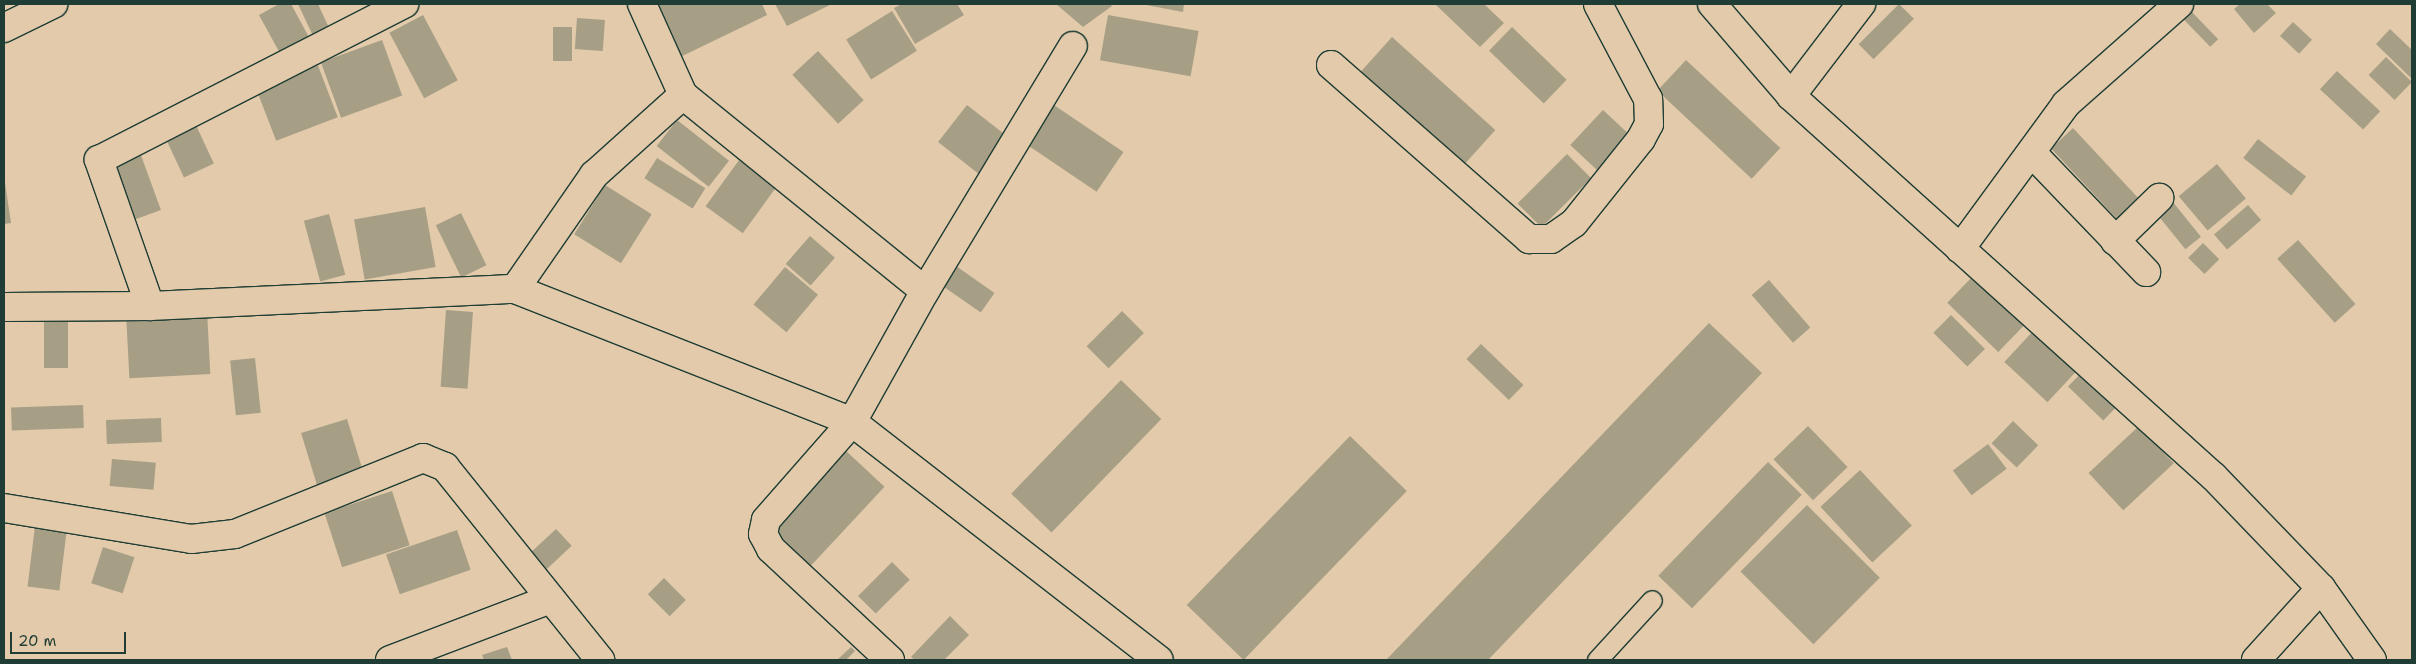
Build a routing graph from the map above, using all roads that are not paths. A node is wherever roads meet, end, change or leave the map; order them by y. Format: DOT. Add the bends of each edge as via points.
graph roads {
  1 [pos="53,4"];
  2 [pos="404,4"];
  3 [pos="642,4"];
  4 [pos="1598,4"];
  5 [pos="1712,4"];
  6 [pos="1861,4"];
  7 [pos="2179,4"];
  8 [pos="5,24"];
  9 [pos="1074,46"];
  10 [pos="1331,65"];
  11 [pos="683,95"];
  12 [pos="1791,96"];
  13 [pos="2032,153"];
  14 [pos="2159,198"];
  15 [pos="2115,240"];
  16 [pos="1960,249"];
  17 [pos="2146,272"];
  18 [pos="515,289"];
  19 [pos="925,291"];
  20 [pos="150,306"];
  21 [pos="4,307"];
  22 [pos="852,422"];
  23 [pos="4,508"];
  24 [pos="2321,588"];
  25 [pos="551,599"];
  26 [pos="1652,600"];
  27 [pos="390,660"];
  28 [pos="600,660"];
  29 [pos="890,660"];
  30 [pos="1159,660"];
  31 [pos="1597,660"];
  32 [pos="2256,660"];
  33 [pos="2372,660"];
  1 -- 8 [label="street"];
  2 -- 20 [label="street" via="100,160"];
  3 -- 11 [label="street"];
  4 -- 10 [label="street" via="1648,99 1649,124 1641,139 1574,223 1551,238 1529,239"];
  5 -- 12 [label="street"];
  6 -- 12 [label="street"];
  7 -- 13 [label="street" via="2066,104"];
  9 -- 19 [label="street"];
  11 -- 18 [label="street" via="594,175"];
  11 -- 19 [label="street"];
  12 -- 16 [label="street"];
  13 -- 15 [label="street"];
  13 -- 16 [label="street"];
  14 -- 15 [label="street"];
  15 -- 17 [label="street"];
  16 -- 24 [label="street" via="2214,477"];
  18 -- 20 [label="street"];
  18 -- 22 [label="street"];
  19 -- 22 [label="street"];
  20 -- 21 [label="street"];
  22 -- 29 [label="street" via="766,520 763,534 771,549"];
  22 -- 30 [label="street"];
  23 -- 25 [label="street" via="200,538 235,534 423,458 445,467"];
  24 -- 32 [label="street"];
  24 -- 33 [label="street"];
  25 -- 27 [label="street"];
  25 -- 28 [label="street"];
  26 -- 31 [label="lane"];
}
